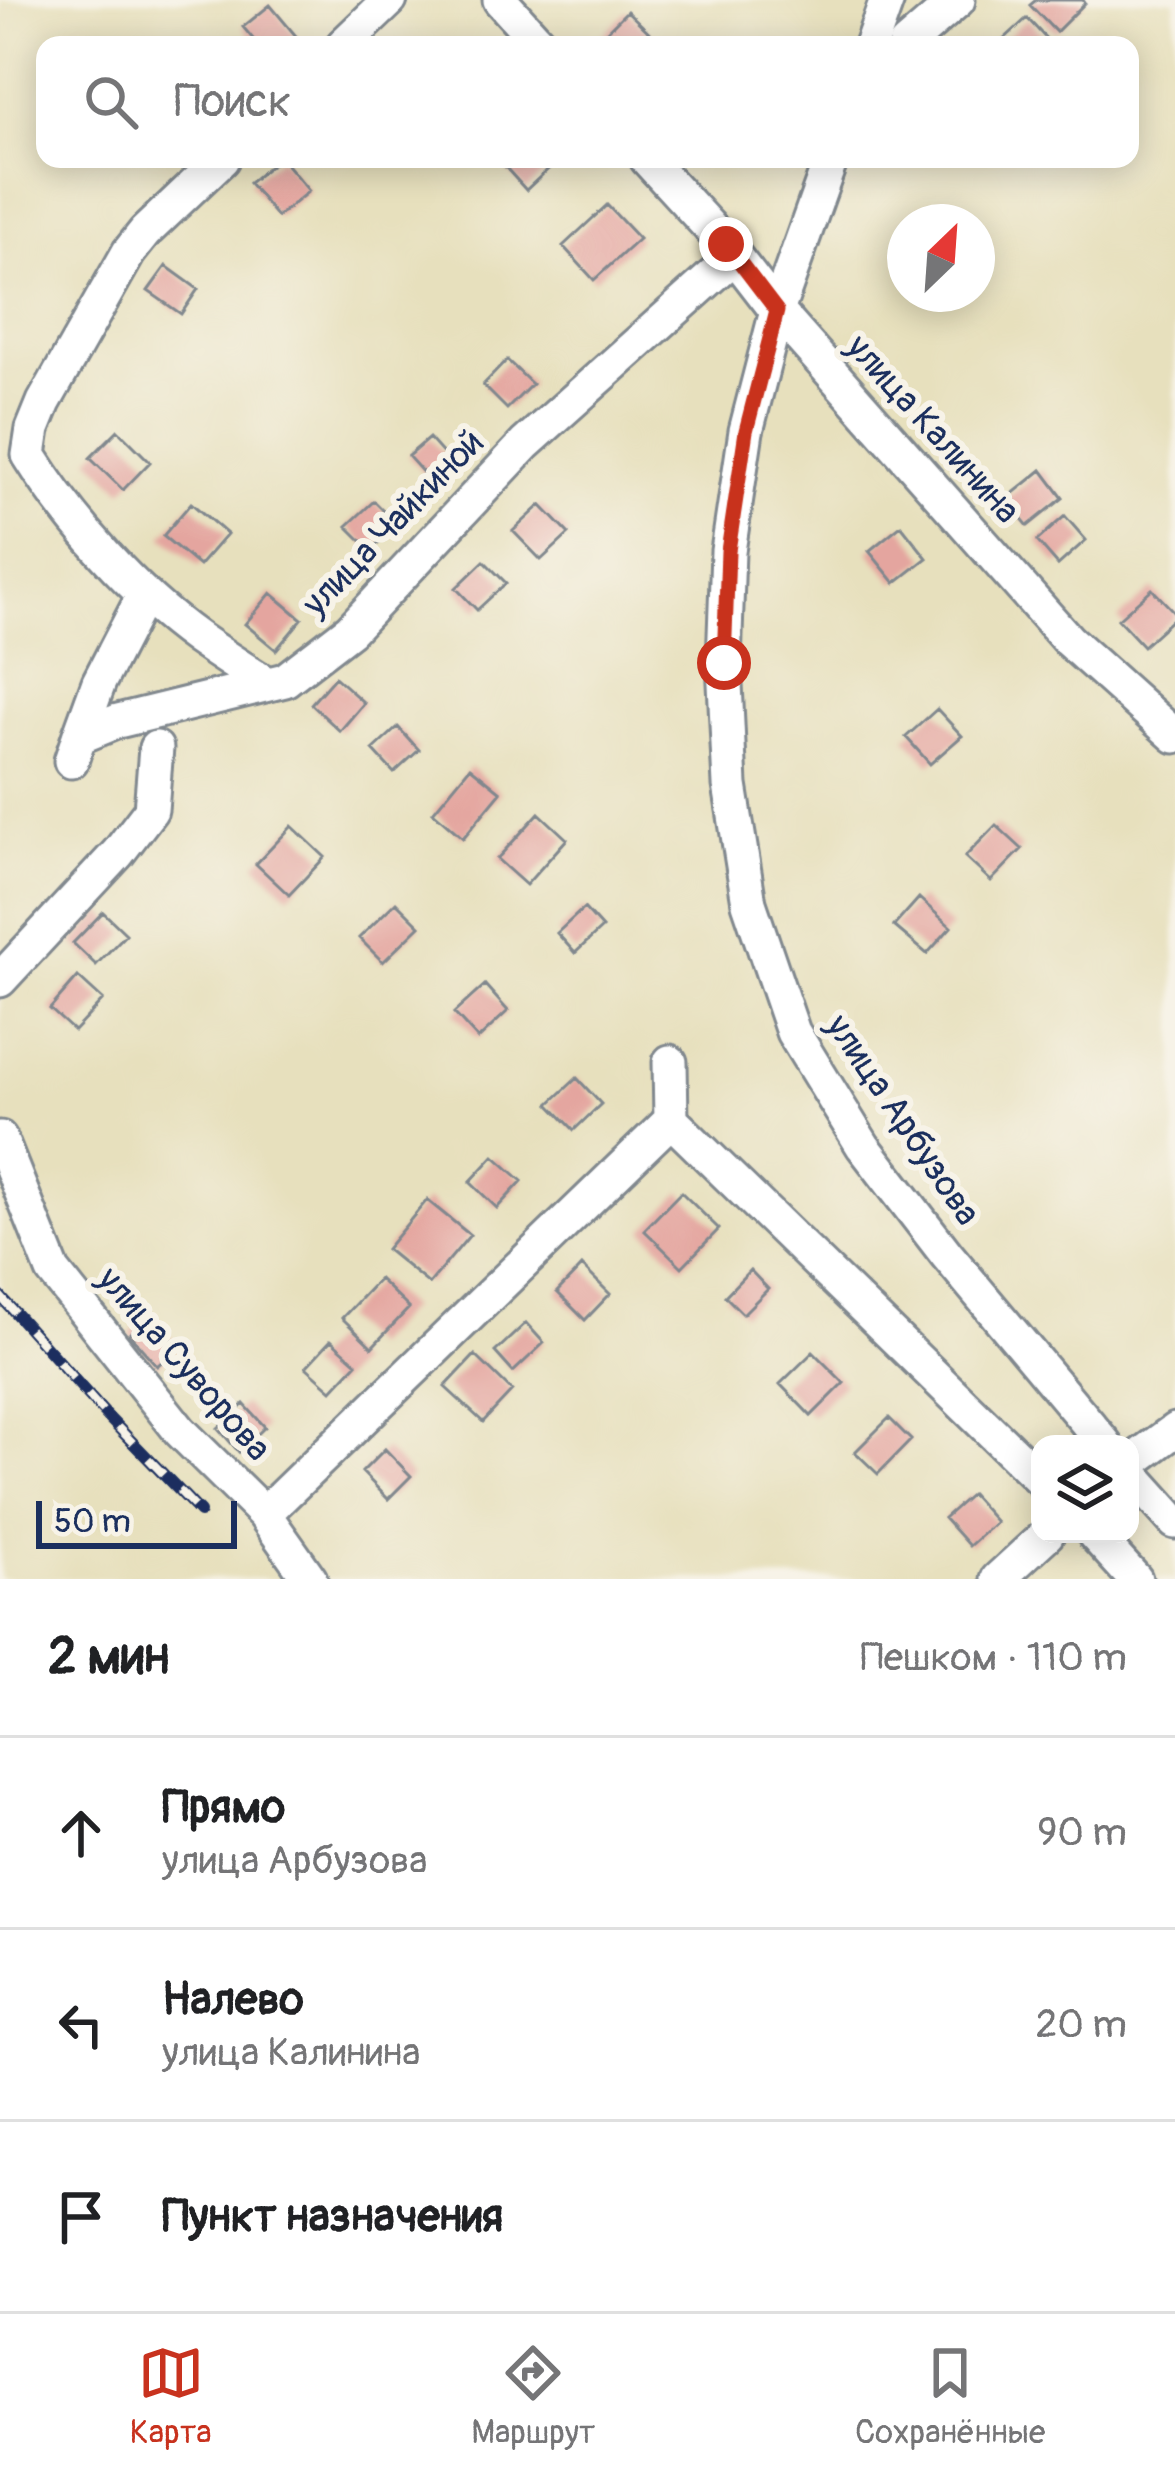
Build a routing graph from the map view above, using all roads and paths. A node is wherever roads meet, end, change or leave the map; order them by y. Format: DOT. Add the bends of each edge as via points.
graph roads {
  1 [pos="390,0"];
  2 [pos="500,0"];
  3 [pos="887,0"];
  4 [pos="958,0"];
  5 [pos="352,36"];
  6 [pos="533,36"];
  7 [pos="875,36"];
  8 [pos="916,36"];
  9 [pos="213,168"];
  10 [pos="655,168"];
  11 [pos="828,168"];
  12 [pos="734,257"];
  13 [pos="777,311"];
  14 [pos="144,595"];
  15 [pos="266,684"];
  16 [pos="1175,736"];
  17 [pos="156,748"];
  18 [pos="0,980"];
  19 [pos="670,1063"];
  20 [pos="671,1120"];
  21 [pos="0,1138"];
  22 [pos="1175,1430"];
  23 [pos="1097,1435"];
  24 [pos="1139,1456"];
  25 [pos="1031,1470"];
  26 [pos="1139,1482"];
  27 [pos="264,1514"];
  28 [pos="1175,1522"];
  29 [pos="1038,1543"];
  30 [pos="1102,1543"];
  31 [pos="310,1579"];
  32 [pos="998,1579"];
  33 [pos="1135,1579"];
  1 -- 5 [label="street"];
  2 -- 6 [label="street"];
  3 -- 7 [label="street"];
  4 -- 8 [label="street"];
  9 -- 14 [label="street" via="129,251 32,429 28,455 51,491"];
  10 -- 12 [label="street, улица Калинина"];
  11 -- 13 [label="street, улица Арбузова"];
  12 -- 13 [label="street, улица Калинина"];
  12 -- 15 [label="street, улица Чайкиной" via="525,444 350,630 285,680"];
  13 -- 16 [label="street, улица Калинина" via="1069,640"];
  13 -- 23 [label="street, улица Арбузова" via="746,431 728,551 730,785 749,903 793,1031 863,1146"];
  14 -- 15 [label="street"];
  14 -- 15 [label="street, улица Чайкиной" via="75,749 118,721"];
  17 -- 18 [label="street" via="152,810"];
  19 -- 20 [label="street"];
  20 -- 25 [label="street"];
  20 -- 27 [label="street"];
  21 -- 27 [label="street, улица Суворова" via="53,1271 180,1431"];
  22 -- 24 [label="street"];
  26 -- 28 [label="street"];
  27 -- 31 [label="street, улица Суворова"];
  29 -- 32 [label="street"];
  30 -- 33 [label="street"];
}
